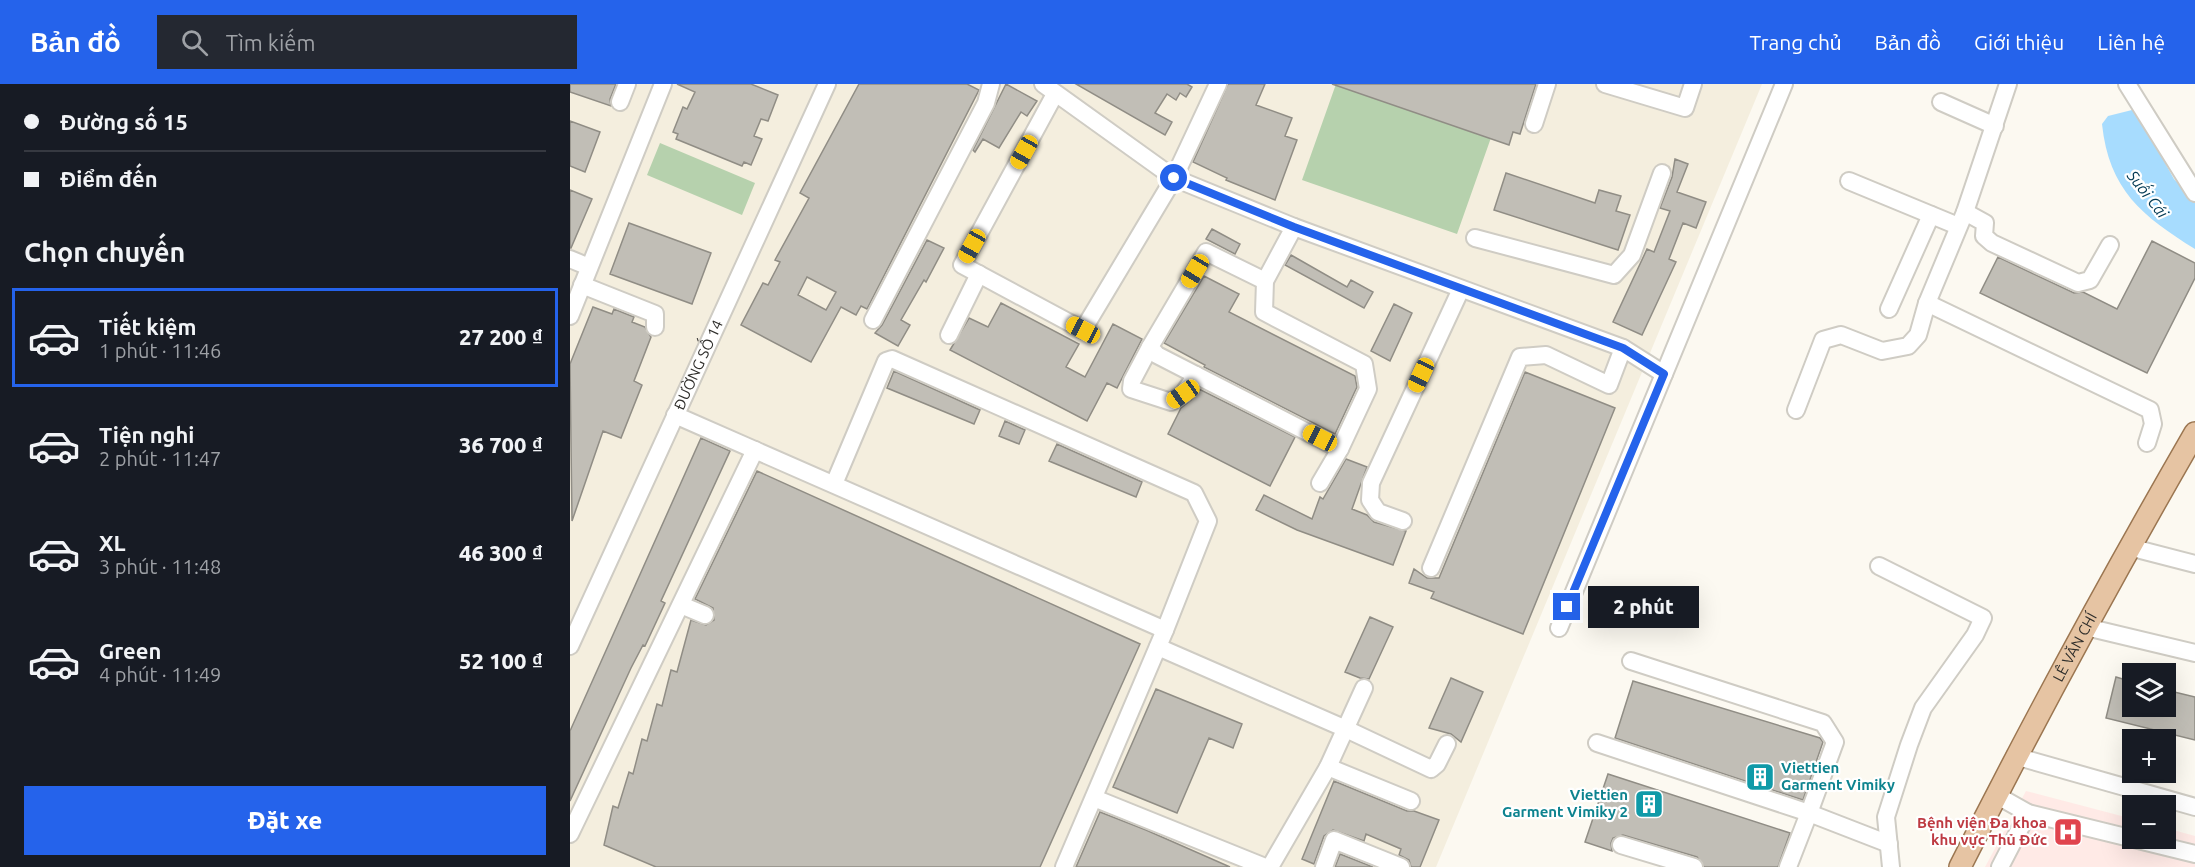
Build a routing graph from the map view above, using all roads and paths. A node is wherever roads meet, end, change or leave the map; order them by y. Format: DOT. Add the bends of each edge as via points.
graph roads {
  1 [pos="627,84"];
  2 [pos="663,84"];
  3 [pos="827,84"];
  4 [pos="991,84"];
  5 [pos="1218,84"];
  6 [pos="1547,84"];
  7 [pos="1605,84"];
  8 [pos="1693,84"];
  9 [pos="1784,84"];
  10 [pos="2008,84"];
  11 [pos="2127,84"];
  12 [pos="1049,89"];
  13 [pos="620,102"];
  14 [pos="1941,102"];
  15 [pos="1534,124"];
  16 [pos="1995,126"];
  17 [pos="1662,173"];
  18 [pos="1174,178"];
  19 [pos="1849,182"];
  20 [pos="2195,193"];
  21 [pos="1930,215"];
  22 [pos="1961,219"];
  23 [pos="1294,227"];
  24 [pos="1475,238"];
  25 [pos="2110,244"];
  26 [pos="570,259"];
  27 [pos="589,267"];
  28 [pos="979,274"];
  29 [pos="1265,281"];
  30 [pos="582,285"];
  31 [pos="1461,289"];
  32 [pos="1927,303"];
  33 [pos="1889,309"];
  34 [pos="570,316"];
  35 [pos="873,320"];
  36 [pos="655,327"];
  37 [pos="950,335"];
  38 [pos="1150,346"];
  39 [pos="1623,348"];
  40 [pos="1664,374"];
  41 [pos="1196,375"];
  42 [pos="1796,410"];
  43 [pos="675,415"];
  44 [pos="2195,433"];
  45 [pos="2147,443"];
  46 [pos="1340,449"];
  47 [pos="755,450"];
  48 [pos="1320,483"];
  49 [pos="834,484"];
  50 [pos="1403,521"];
  51 [pos="2129,547"];
  52 [pos="2195,564"];
  53 [pos="1879,566"];
  54 [pos="1431,568"];
  55 [pos="681,605"];
  56 [pos="705,615"];
  57 [pos="2086,627"];
  58 [pos="1559,628"];
  59 [pos="1165,630"];
  60 [pos="570,646"];
  61 [pos="1158,647"];
  62 [pos="2195,653"];
  63 [pos="1631,661"];
  64 [pos="1364,688"];
  65 [pos="1346,729"];
  66 [pos="1597,743"];
  67 [pos="1447,744"];
  68 [pos="2015,756"];
  69 [pos="1328,767"];
  70 [pos="1996,795"];
  71 [pos="1094,798"];
  72 [pos="1411,801"];
  73 [pos="2195,807"];
  74 [pos="1809,813"];
  75 [pos="2028,813"];
  76 [pos="570,834"];
  77 [pos="1889,844"];
  78 [pos="1621,845"];
  79 [pos="2194,859"];
  80 [pos="1065,867"];
  81 [pos="1265,867"];
  82 [pos="1270,867"];
  83 [pos="1324,867"];
  84 [pos="1401,867"];
  85 [pos="1694,867"];
  86 [pos="1788,867"];
  87 [pos="1891,867"];
  88 [pos="1960,867"];
  89 [pos="2000,867"];
  1 -- 13 [label="street"];
  2 -- 27 [label="street"];
  3 -- 43 [label="street, ĐƯỜNG SỐ 14"];
  4 -- 35 [label="street" via="986,103"];
  5 -- 18 [label="street"];
  6 -- 15 [label="street"];
  7 -- 8 [label="street" via="1685,108"];
  9 -- 40 [label="street"];
  10 -- 16 [label="street"];
  11 -- 20 [label="street"];
  12 -- 18 [label="street"];
  12 -- 28 [label="street" via="962,265"];
  14 -- 16 [label="street"];
  16 -- 22 [label="street"];
  17 -- 24 [label="street" via="1632,255 1614,275"];
  18 -- 23 [label="street"];
  18 -- 28 [label="street" via="1083,330"];
  19 -- 21 [label="street"];
  21 -- 22 [label="street"];
  21 -- 33 [label="street"];
  22 -- 25 [label="street" via="1985,223 1984,236 1992,243 2078,283 2090,280"];
  22 -- 32 [label="street"];
  23 -- 29 [label="street"];
  23 -- 31 [label="street"];
  26 -- 27 [label="street"];
  27 -- 30 [label="street"];
  28 -- 37 [label="street"];
  29 -- 38 [label="street" via="1206,252"];
  29 -- 46 [label="street" via="1264,312 1364,364 1368,389"];
  30 -- 34 [label="street"];
  30 -- 36 [label="street" via="655,314"];
  31 -- 39 [label="street"];
  31 -- 50 [label="street" via="1371,483 1370,500 1378,512"];
  32 -- 42 [label="street" via="1918,334 1908,346 1882,351 1840,335 1823,340"];
  32 -- 45 [label="street" via="2151,410 2153,424"];
  38 -- 41 [label="street" via="1157,355"];
  38 -- 41 [label="street" via="1131,389 1171,402 1183,394"];
  39 -- 40 [label="street"];
  39 -- 54 [label="street" via="1609,385 1546,355 1520,357"];
  40 -- 58 [label="street"];
  41 -- 46 [label="street"];
  43 -- 47 [label="street"];
  43 -- 60 [label="street, ĐƯỜNG SỐ 14"];
  44 -- 51 [label="main road, LÊ VĂN CHÍ"];
  46 -- 48 [label="street"];
  47 -- 49 [label="street"];
  47 -- 55 [label="street"];
  49 -- 59 [label="street"];
  49 -- 59 [label="street" via="886,361 892,359 1194,493 1208,521"];
  51 -- 52 [label="street"];
  51 -- 57 [label="main road, LÊ VĂN CHÍ"];
  53 -- 77 [label="street" via="1983,618 1923,708 1886,817"];
  55 -- 56 [label="street"];
  55 -- 76 [label="street"];
  57 -- 62 [label="street"];
  57 -- 68 [label="main road, LÊ VĂN CHÍ"];
  59 -- 61 [label="street"];
  61 -- 65 [label="street"];
  61 -- 71 [label="street"];
  63 -- 74 [label="street" via="1823,723 1835,742"];
  64 -- 65 [label="street"];
  65 -- 67 [label="street" via="1431,769"];
  65 -- 69 [label="street"];
  66 -- 74 [label="street"];
  68 -- 70 [label="main road, LÊ VĂN CHÍ"];
  68 -- 73 [label="street"];
  69 -- 72 [label="street"];
  69 -- 82 [label="street"];
  70 -- 75 [label="street"];
  70 -- 88 [label="main road, LÊ VĂN CHÍ"];
  71 -- 80 [label="street"];
  71 -- 81 [label="street"];
  74 -- 77 [label="street"];
  74 -- 86 [label="street"];
  75 -- 79 [label="street"];
  75 -- 89 [label="street"];
  77 -- 87 [label="street"];
  78 -- 85 [label="street"];
  83 -- 84 [label="street" via="1334,840"];
}
